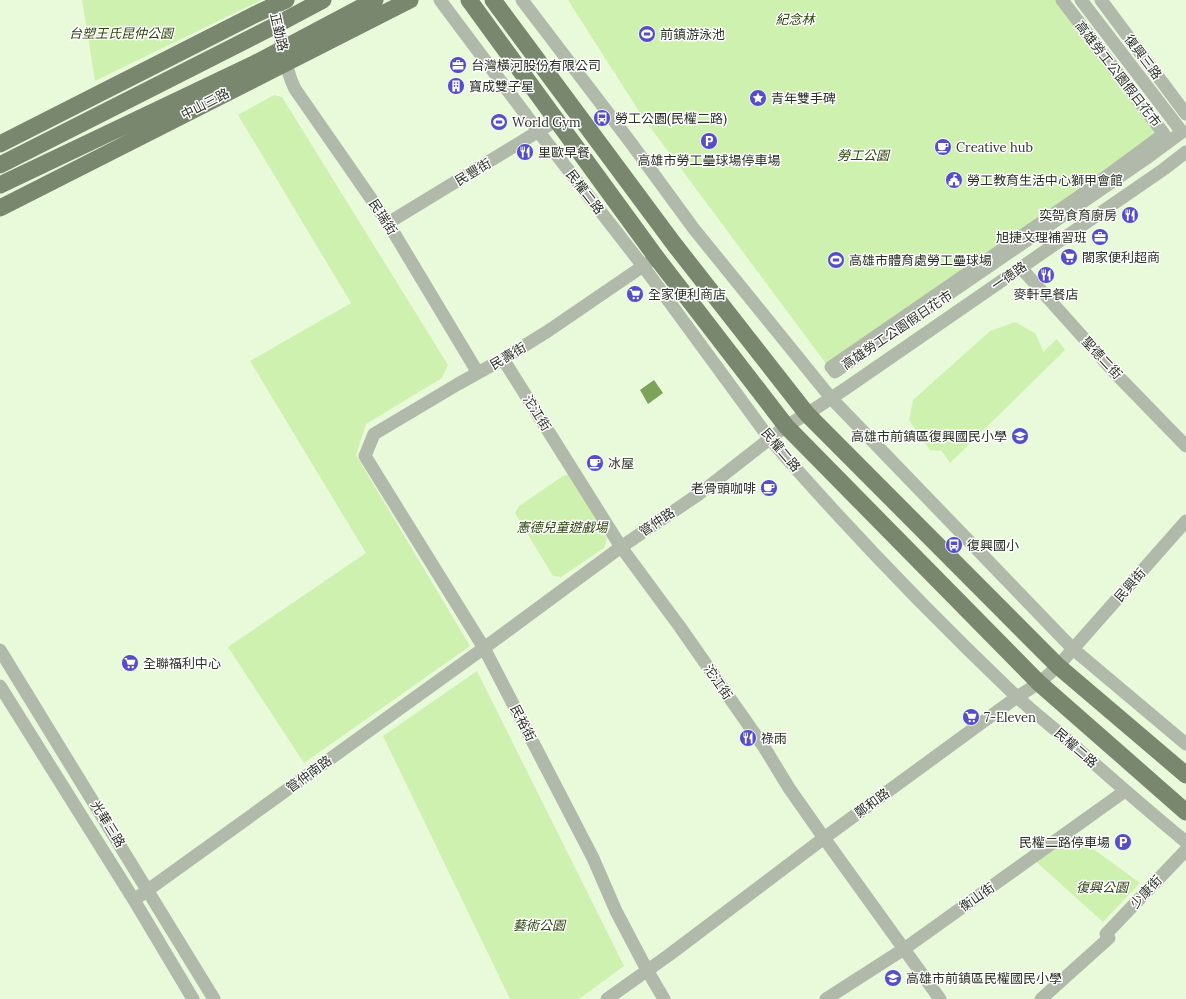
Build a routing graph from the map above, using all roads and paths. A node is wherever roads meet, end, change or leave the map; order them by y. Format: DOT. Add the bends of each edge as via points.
graph roads {
  1 [pos="323,0"];
  2 [pos="375,0"];
  3 [pos="410,0"];
  4 [pos="440,0"];
  5 [pos="469,0"];
  6 [pos="494,0"];
  7 [pos="522,0"];
  8 [pos="1062,0"];
  9 [pos="1081,0"];
  10 [pos="1101,0"];
  11 [pos="277,2"];
  12 [pos="278,24"];
  13 [pos="284,56"];
  14 [pos="1186,114"];
  15 [pos="557,120"];
  16 [pos="538,131"];
  17 [pos="0,144"];
  18 [pos="1186,152"];
  19 [pos="0,165"];
  20 [pos="0,185"];
  21 [pos="0,208"];
  22 [pos="388,223"];
  23 [pos="650,262"];
  24 [pos="1021,268"];
  25 [pos="503,359"];
  26 [pos="478,373"];
  27 [pos="831,398"];
  28 [pos="807,414"];
  29 [pos="786,426"];
  30 [pos="769,438"];
  31 [pos="1186,446"];
  32 [pos="365,456"];
  33 [pos="1186,521"];
  34 [pos="621,547"];
  35 [pos="484,648"];
  36 [pos="1073,649"];
  37 [pos="0,650"];
  38 [pos="1058,666"];
  39 [pos="1039,683"];
  40 [pos="0,686"];
  41 [pos="1017,697"];
  42 [pos="1186,744"];
  43 [pos="1186,775"];
  44 [pos="1125,791"];
  45 [pos="1186,812"];
  46 [pos="824,838"];
  47 [pos="1186,842"];
  48 [pos="1186,850"];
  49 [pos="148,890"];
  50 [pos="134,900"];
  51 [pos="904,949"];
  52 [pos="647,970"];
  53 [pos="193,999"];
  54 [pos="214,999"];
  55 [pos="607,999"];
  56 [pos="664,999"];
  57 [pos="826,999"];
  58 [pos="940,999"];
  59 [pos="1041,999"];
  1 -- 12 [label="main road"];
  2 -- 13 [label="main road, 中山三路"];
  3 -- 13 [label="main road, 中山三路"];
  4 -- 16 [label="street, 民權二路"];
  5 -- 15 [label="main road, 民權二路"];
  6 -- 28 [label="main road" via="674,244"];
  7 -- 27 [label="street" via="694,230"];
  8 -- 9 [label="street, 高雄勞工公園假日花市" via="1164,134 1077,198 831,367 835,372 1182,132"];
  10 -- 14 [label="street, 復興三路"];
  11 -- 12 [label="street, 正勤路"];
  11 -- 17 [label="main road"];
  12 -- 13 [label="street, 正勤路"];
  12 -- 19 [label="main road"];
  13 -- 20 [label="main road, 中山三路" via="254,64"];
  13 -- 21 [label="main road, 中山三路" via="250,80"];
  13 -- 22 [label="street, 民瑞街" via="295,89"];
  15 -- 16 [label="street, 民豐街"];
  15 -- 23 [label="main road, 民權二路"];
  16 -- 22 [label="street, 民豐街"];
  16 -- 23 [label="street, 民權二路"];
  18 -- 24 [label="street, 一德路"];
  22 -- 26 [label="street, 民瑞街"];
  23 -- 25 [label="street, 民壽街"];
  23 -- 29 [label="main road, 民權二路"];
  23 -- 30 [label="street, 民權二路"];
  24 -- 27 [label="street, 一德路"];
  24 -- 31 [label="street, 聖德二街" via="1115,373"];
  25 -- 26 [label="street, 民壽街"];
  25 -- 34 [label="street, 沱江街"];
  26 -- 32 [label="street, 民壽街" via="374,434"];
  27 -- 28 [label="street, 管仲路"];
  27 -- 36 [label="street"];
  28 -- 29 [label="street, 管仲路"];
  28 -- 38 [label="main road"];
  29 -- 30 [label="street, 管仲路"];
  29 -- 39 [label="main road, 民權二路"];
  30 -- 34 [label="street, 管仲路" via="699,494"];
  30 -- 41 [label="street, 民權二路" via="838,516"];
  32 -- 35 [label="street, 民裕街"];
  33 -- 36 [label="street, 民興街"];
  34 -- 35 [label="street, 管仲路"];
  34 -- 46 [label="street, 沱江街" via="764,747"];
  35 -- 49 [label="street, 管仲南路"];
  35 -- 52 [label="street, 民裕街" via="593,858 616,911"];
  36 -- 38 [label="street, 鄭和路"];
  36 -- 42 [label="street"];
  37 -- 49 [label="street, 光華三路"];
  38 -- 39 [label="street, 鄭和路"];
  38 -- 43 [label="main road"];
  39 -- 41 [label="street, 鄭和路"];
  39 -- 45 [label="main road, 民權二路"];
  40 -- 50 [label="street, 光華三路"];
  41 -- 44 [label="street, 民權二路"];
  41 -- 46 [label="street, 鄭和路"];
  44 -- 47 [label="street, 民權二路"];
  44 -- 51 [label="street, 衡山街"];
  46 -- 51 [label="street, 沱江街"];
  46 -- 52 [label="street, 鄭和路"];
  48 -- 59 [label="street, 少康街" via="1107,936"];
  49 -- 50 [label="street, 管仲南路"];
  49 -- 54 [label="street, 光華三路"];
  50 -- 53 [label="street, 光華三路"];
  51 -- 57 [label="street, 衡山街"];
  51 -- 58 [label="street, 沱江街"];
  52 -- 55 [label="street, 鄭和路"];
  52 -- 56 [label="street, 民裕街"];
}
